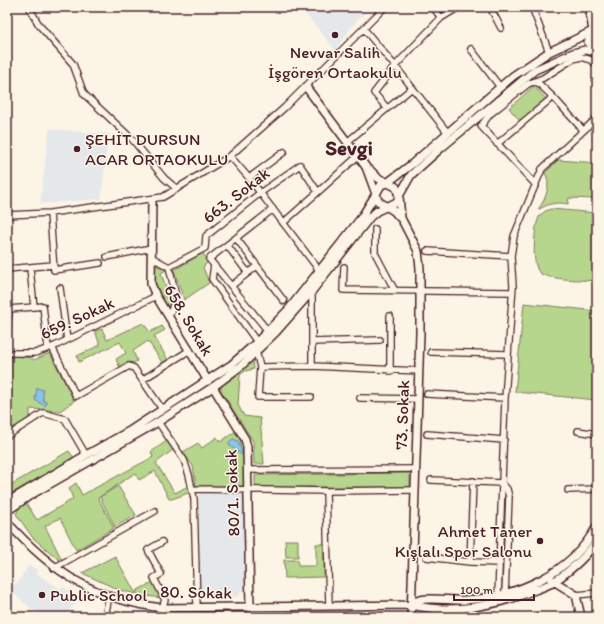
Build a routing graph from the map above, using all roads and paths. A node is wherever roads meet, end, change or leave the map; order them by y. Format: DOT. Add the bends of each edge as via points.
graph roads {
  1 [pos="29,7"];
  2 [pos="385,7"];
  3 [pos="433,7"];
  4 [pos="459,7"];
  5 [pos="490,7"];
  6 [pos="532,7"];
  7 [pos="589,7"];
  8 [pos="595,7"];
  9 [pos="597,10"];
  10 [pos="441,18"];
  11 [pos="501,28"];
  12 [pos="364,29"];
  13 [pos="595,30"];
  14 [pos="471,49"];
  15 [pos="549,52"];
  16 [pos="596,52"];
  17 [pos="597,65"];
  18 [pos="396,66"];
  19 [pos="536,81"];
  20 [pos="306,87"];
  21 [pos="500,87"];
  22 [pos="412,88"];
  23 [pos="553,98"];
  24 [pos="387,108"];
  25 [pos="597,118"];
  26 [pos="478,123"];
  27 [pos="583,130"];
  28 [pos="448,133"];
  29 [pos="347,142"];
  30 [pos="497,144"];
  31 [pos="284,152"];
  32 [pos="230,156"];
  33 [pos="358,156"];
  34 [pos="366,167"];
  35 [pos="249,178"];
  36 [pos="387,183"];
  37 [pos="536,185"];
  38 [pos="177,189"];
  39 [pos="260,192"];
  40 [pos="318,192"];
  41 [pos="376,194"];
  42 [pos="399,196"];
  43 [pos="152,200"];
  44 [pos="387,206"];
  45 [pos="273,209"];
  46 [pos="50,213"];
  47 [pos="7,215"];
  48 [pos="401,218"];
  49 [pos="283,223"];
  50 [pos="375,229"];
  51 [pos="236,238"];
  52 [pos="226,245"];
  53 [pos="151,248"];
  54 [pos="205,248"];
  55 [pos="427,251"];
  56 [pos="511,256"];
  57 [pos="107,257"];
  58 [pos="151,257"];
  59 [pos="209,259"];
  60 [pos="100,263"];
  61 [pos="53,265"];
  62 [pos="214,265"];
  63 [pos="257,266"];
  64 [pos="344,266"];
  65 [pos="169,267"];
  66 [pos="30,268"];
  67 [pos="7,269"];
  68 [pos="319,270"];
  69 [pos="248,273"];
  70 [pos="231,286"];
  71 [pos="60,288"];
  72 [pos="394,289"];
  73 [pos="312,291"];
  74 [pos="422,292"];
  75 [pos="512,292"];
  76 [pos="156,296"];
  77 [pos="284,301"];
  78 [pos="34,307"];
  79 [pos="390,316"];
  80 [pos="169,317"];
  81 [pos="268,331"];
  82 [pos="7,333"];
  83 [pos="67,340"];
  84 [pos="380,340"];
  85 [pos="258,342"];
  86 [pos="312,342"];
  87 [pos="50,348"];
  88 [pos="190,350"];
  89 [pos="256,351"];
  90 [pos="431,352"];
  91 [pos="7,353"];
  92 [pos="508,354"];
  93 [pos="312,366"];
  94 [pos="260,367"];
  95 [pos="390,371"];
  96 [pos="419,371"];
  97 [pos="142,380"];
  98 [pos="208,381"];
  99 [pos="213,387"];
  100 [pos="427,394"];
  101 [pos="311,398"];
  102 [pos="360,398"];
  103 [pos="505,398"];
  104 [pos="418,399"];
  105 [pos="162,409"];
  106 [pos="158,422"];
  107 [pos="578,431"];
  108 [pos="427,434"];
  109 [pos="597,434"];
  110 [pos="7,436"];
  111 [pos="504,440"];
  112 [pos="86,455"];
  113 [pos="415,469"];
  114 [pos="248,470"];
  115 [pos="431,480"];
  116 [pos="473,481"];
  117 [pos="502,482"];
  118 [pos="192,489"];
  119 [pos="597,489"];
  120 [pos="326,490"];
  121 [pos="415,490"];
  122 [pos="568,490"];
  123 [pos="247,491"];
  124 [pos="7,502"];
  125 [pos="7,511"];
  126 [pos="155,511"];
  127 [pos="7,522"];
  128 [pos="597,526"];
  129 [pos="162,542"];
  130 [pos="596,542"];
  131 [pos="426,557"];
  132 [pos="470,562"];
  133 [pos="500,563"];
  134 [pos="54,568"];
  135 [pos="552,579"];
  136 [pos="597,592"];
  137 [pos="501,595"];
  138 [pos="108,596"];
  139 [pos="576,596"];
  140 [pos="468,604"];
  141 [pos="412,605"];
  142 [pos="329,606"];
  143 [pos="196,607"];
  144 [pos="162,608"];
  145 [pos="250,608"];
  146 [pos="106,616"];
  147 [pos="161,617"];
  148 [pos="411,617"];
  149 [pos="582,617"];
  1 -- 38 [label="street" via="39,25 73,64 84,94 132,139 164,178"];
  2 -- 12 [label="street"];
  3 -- 10 [label="street"];
  4 -- 10 [label="street"];
  5 -- 11 [label="street"];
  6 -- 15 [label="street"];
  7 -- 13 [label="street"];
  8 -- 9 [label="street"];
  10 -- 18 [label="street"];
  12 -- 18 [label="street"];
  12 -- 20 [label="street"];
  13 -- 15 [label="street"];
  13 -- 16 [label="street" via="588,38 588,42"];
  14 -- 21 [label="street"];
  15 -- 21 [label="street"];
  16 -- 26 [label="street" via="585,50 573,53 535,70"];
  17 -- 19 [label="street" via="581,57 573,59"];
  18 -- 22 [label="street"];
  18 -- 24 [label="street" via="374,92"];
  19 -- 23 [label="street"];
  19 -- 26 [label="street" via="528,84"];
  20 -- 29 [label="street"];
  20 -- 32 [label="street"];
  21 -- 28 [label="street"];
  22 -- 24 [label="street"];
  22 -- 28 [label="street"];
  23 -- 27 [label="street"];
  23 -- 30 [label="street"];
  24 -- 29 [label="street"];
  25 -- 27 [label="street"];
  26 -- 30 [label="street"];
  26 -- 42 [label="street" via="441,148 412,176"];
  27 -- 37 [label="street" via="542,169"];
  28 -- 36 [label="street"];
  29 -- 33 [label="street"];
  30 -- 37 [label="street"];
  31 -- 35 [label="street"];
  32 -- 35 [label="street"];
  32 -- 38 [label="street"];
  33 -- 34 [label="street"];
  33 -- 40 [label="street"];
  34 -- 36 [label="street"];
  34 -- 41 [label="street"];
  35 -- 39 [label="street"];
  36 -- 41 [label="street" via="379,188"];
  36 -- 42 [label="street" via="396,187"];
  37 -- 56 [label="street" via="514,236"];
  38 -- 43 [label="street"];
  39 -- 40 [label="street, 663. Sokak" via="300,165"];
  39 -- 45 [label="street"];
  39 -- 54 [label="street, 663. Sokak" via="206,236"];
  40 -- 49 [label="street"];
  41 -- 44 [label="street" via="378,201"];
  41 -- 68 [label="street" via="361,218"];
  42 -- 44 [label="street" via="394,205"];
  42 -- 48 [label="street"];
  43 -- 46 [label="street"];
  43 -- 53 [label="street, 658. Sokak"];
  44 -- 48 [label="street"];
  44 -- 73 [label="street" via="370,218"];
  45 -- 49 [label="street"];
  45 -- 51 [label="street"];
  46 -- 47 [label="street"];
  46 -- 61 [label="street"];
  48 -- 74 [label="street, 73. Sokak" via="418,251"];
  49 -- 68 [label="street"];
  50 -- 72 [label="street" via="375,253"];
  51 -- 52 [label="street"];
  51 -- 63 [label="street"];
  52 -- 59 [label="street"];
  52 -- 69 [label="street"];
  53 -- 57 [label="street"];
  53 -- 58 [label="street, 658. Sokak"];
  54 -- 59 [label="street"];
  54 -- 65 [label="street, 663. Sokak"];
  55 -- 56 [label="street"];
  56 -- 75 [label="street"];
  58 -- 65 [label="street"];
  58 -- 76 [label="street, 658. Sokak" via="151,284"];
  59 -- 62 [label="street"];
  60 -- 61 [label="street" via="54,270"];
  61 -- 66 [label="street"];
  62 -- 70 [label="street"];
  62 -- 85 [label="street" via="212,279"];
  63 -- 69 [label="street"];
  63 -- 77 [label="street"];
  64 -- 72 [label="street" via="343,290"];
  65 -- 80 [label="street" via="176,296"];
  66 -- 67 [label="street"];
  66 -- 78 [label="street"];
  68 -- 81 [label="street"];
  69 -- 70 [label="street"];
  70 -- 81 [label="street"];
  71 -- 83 [label="street"];
  72 -- 74 [label="street"];
  73 -- 86 [label="street"];
  73 -- 89 [label="street"];
  74 -- 75 [label="street"];
  74 -- 96 [label="street, 73. Sokak"];
  75 -- 92 [label="street"];
  76 -- 80 [label="street, 658. Sokak"];
  76 -- 83 [label="street, 659. Sokak"];
  78 -- 82 [label="street" via="9,309"];
  78 -- 87 [label="street" via="43,306"];
  79 -- 95 [label="street"];
  80 -- 88 [label="street, 658. Sokak"];
  81 -- 85 [label="street"];
  83 -- 87 [label="street, 659. Sokak"];
  84 -- 86 [label="street"];
  85 -- 98 [label="street"];
  86 -- 93 [label="street"];
  87 -- 91 [label="street, 659. Sokak" via="35,353"];
  87 -- 97 [label="street" via="76,396 129,366 134,368"];
  88 -- 97 [label="street"];
  88 -- 98 [label="street, 658. Sokak"];
  89 -- 94 [label="street"];
  89 -- 99 [label="street"];
  90 -- 92 [label="street"];
  92 -- 103 [label="street"];
  93 -- 94 [label="street"];
  93 -- 95 [label="street"];
  94 -- 101 [label="street" via="258,397"];
  95 -- 96 [label="street"];
  96 -- 104 [label="street, 73. Sokak"];
  97 -- 105 [label="street"];
  98 -- 105 [label="street"];
  99 -- 106 [label="street"];
  99 -- 114 [label="street, 80/1. Sokak" via="245,439"];
  100 -- 103 [label="street"];
  102 -- 104 [label="street"];
  103 -- 111 [label="street"];
  104 -- 113 [label="street, 73. Sokak"];
  105 -- 112 [label="street"];
  106 -- 118 [label="street" via="187,468"];
  106 -- 125 [label="street"];
  107 -- 109 [label="street"];
  108 -- 111 [label="street"];
  110 -- 112 [label="street" via="43,412 65,419"];
  111 -- 117 [label="street"];
  112 -- 124 [label="street"];
  113 -- 114 [label="street"];
  113 -- 121 [label="street, 73. Sokak"];
  114 -- 123 [label="street, 80/1. Sokak"];
  115 -- 116 [label="street"];
  116 -- 117 [label="street"];
  116 -- 132 [label="street"];
  117 -- 133 [label="street"];
  117 -- 137 [label="street" via="509,497"];
  118 -- 123 [label="street"];
  118 -- 143 [label="street"];
  119 -- 122 [label="street"];
  120 -- 121 [label="street"];
  120 -- 123 [label="street"];
  120 -- 142 [label="street"];
  121 -- 141 [label="street, 73. Sokak"];
  123 -- 145 [label="street, 80/1. Sokak"];
  126 -- 134 [label="street"];
  127 -- 134 [label="street, 80. Sokak" via="32,550"];
  128 -- 135 [label="street" via="586,543"];
  129 -- 144 [label="street" via="148,550 161,574 154,578 165,600"];
  130 -- 135 [label="street" via="574,566"];
  131 -- 132 [label="street"];
  132 -- 133 [label="street"];
  133 -- 137 [label="street"];
  134 -- 138 [label="street, 80. Sokak" via="86,587"];
  135 -- 137 [label="street"];
  135 -- 139 [label="street"];
  135 -- 140 [label="street" via="500,602"];
  136 -- 139 [label="street"];
  137 -- 140 [label="street"];
  138 -- 144 [label="street, 80. Sokak"];
  138 -- 146 [label="street"];
  139 -- 149 [label="street"];
  140 -- 141 [label="street, 80. Sokak" via="420,600"];
  141 -- 142 [label="street, 80. Sokak"];
  141 -- 148 [label="street, 73. Sokak"];
  142 -- 145 [label="street, 80. Sokak"];
  143 -- 144 [label="street, 80. Sokak"];
  143 -- 145 [label="street, 80. Sokak"];
  144 -- 147 [label="street"];
}
